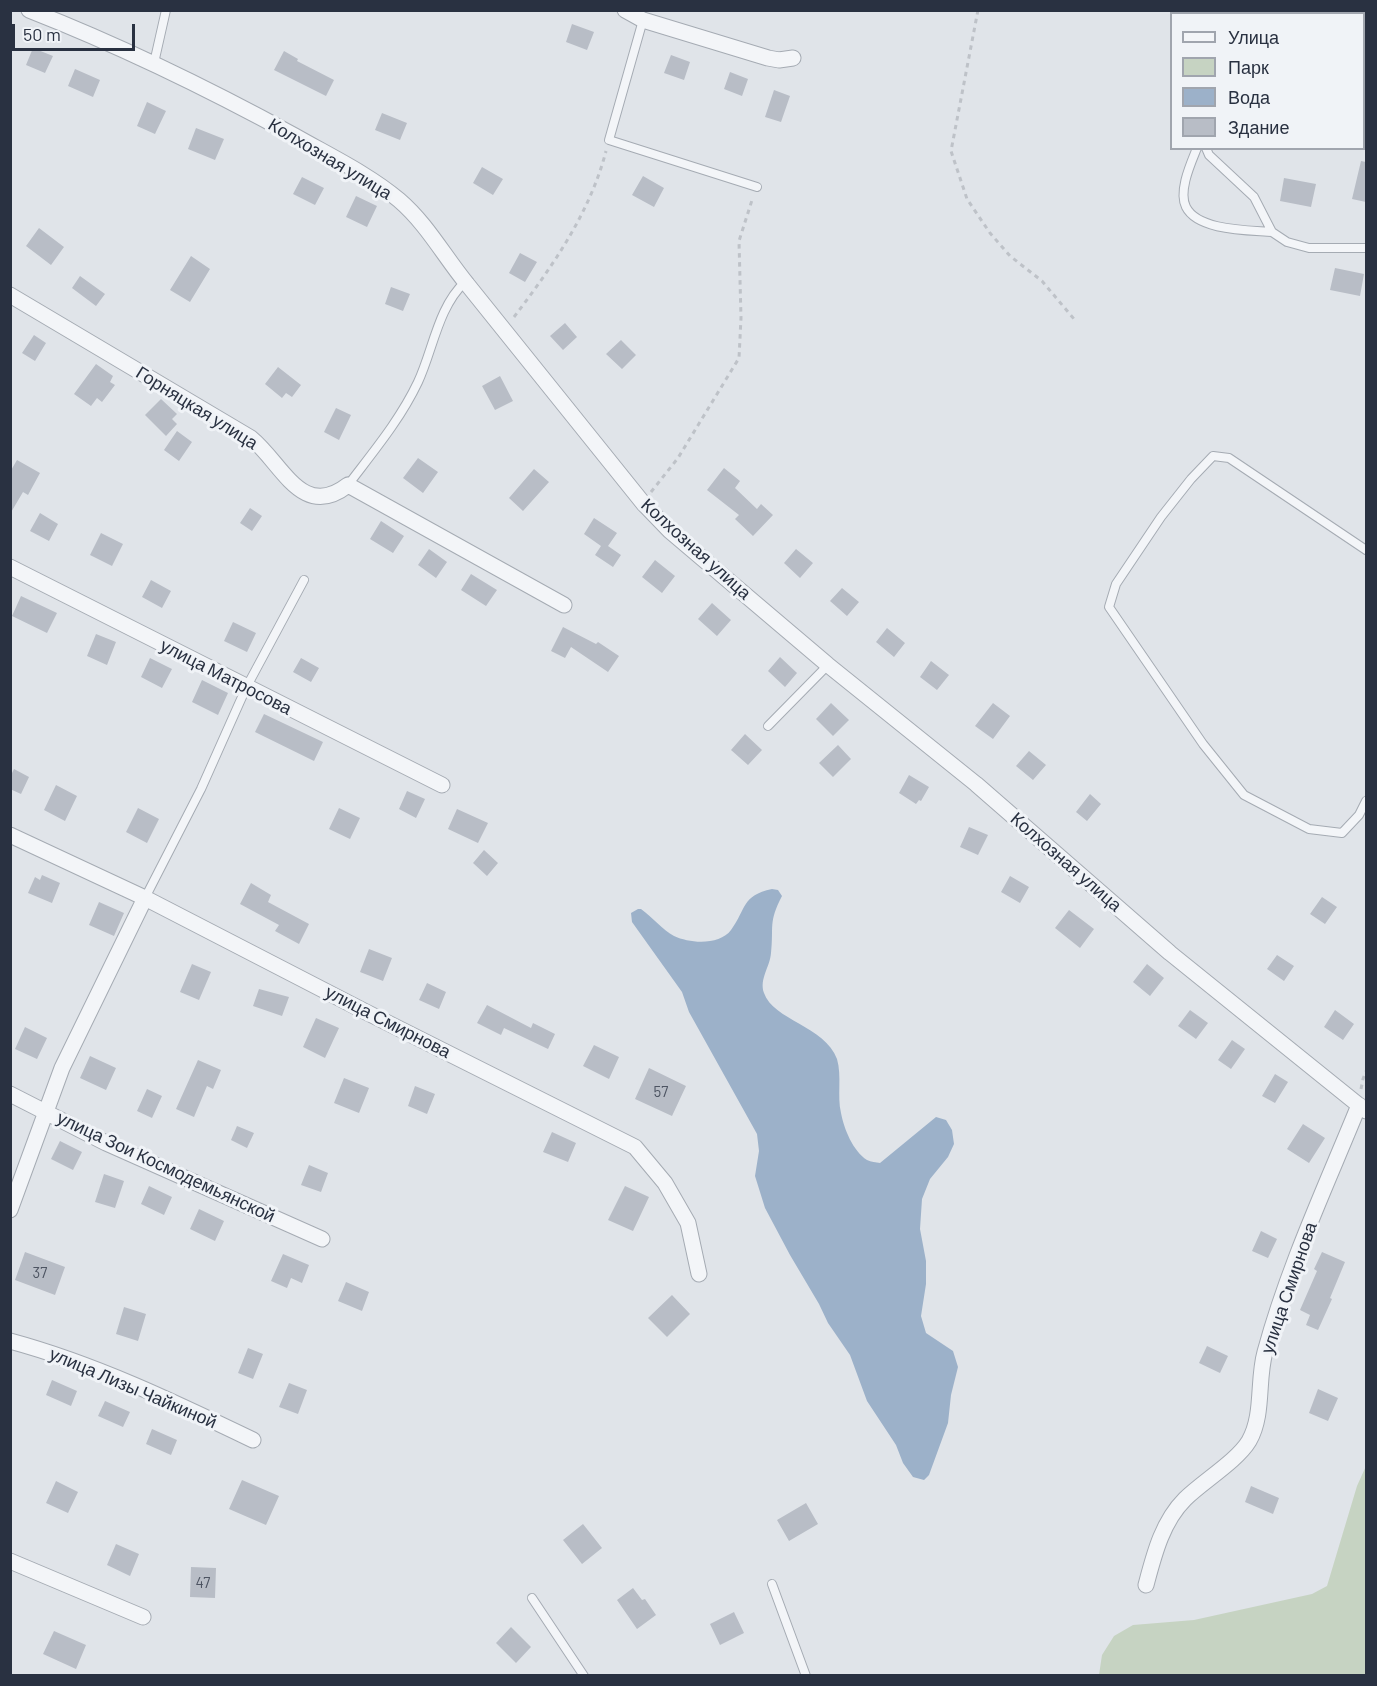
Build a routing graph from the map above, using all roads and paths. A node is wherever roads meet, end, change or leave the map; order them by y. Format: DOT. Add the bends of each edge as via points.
graph roads {
  1 [pos="29,10"];
  2 [pos="165,10"];
  3 [pos="625,10"];
  4 [pos="978,10"];
  5 [pos="643,20"];
  6 [pos="792,58"];
  7 [pos="154,63"];
  8 [pos="609,140"];
  9 [pos="1196,150"];
  10 [pos="1207,150"];
  11 [pos="757,187"];
  12 [pos="1272,232"];
  13 [pos="1366,248"];
  14 [pos="465,282"];
  15 [pos="10,296"];
  16 [pos="1074,319"];
  17 [pos="505,330"];
  18 [pos="348,485"];
  19 [pos="643,503"];
  20 [pos="1366,550"];
  21 [pos="10,567"];
  22 [pos="304,580"];
  23 [pos="564,605"];
  24 [pos="828,665"];
  25 [pos="246,688"];
  26 [pos="768,726"];
  27 [pos="442,785"];
  28 [pos="1366,801"];
  29 [pos="10,835"];
  30 [pos="145,898"];
  31 [pos="10,1094"];
  32 [pos="1363,1108"];
  33 [pos="46,1111"];
  34 [pos="10,1210"];
  35 [pos="322,1239"];
  36 [pos="699,1274"];
  37 [pos="10,1341"];
  38 [pos="253,1440"];
  39 [pos="10,1561"];
  40 [pos="771,1584"];
  41 [pos="1146,1585"];
  42 [pos="532,1598"];
  43 [pos="143,1617"];
  44 [pos="584,1676"];
  45 [pos="806,1676"];
  1 -- 7 [label="street, Колхозная улица"];
  2 -- 7 [label="lane"];
  3 -- 5 [label="street"];
  4 -- 16 [label="path" via="951,151 967,199 990,233 1010,256 1042,281"];
  5 -- 6 [label="street" via="768,58"];
  5 -- 8 [label="lane"];
  7 -- 14 [label="street, Колхозная улица" via="358,171 398,198 421,220"];
  8 -- 11 [label="lane"];
  8 -- 17 [label="path" via="595,185 567,241"];
  9 -- 12 [label="lane" via="1184,191 1186,207 1210,225"];
  10 -- 12 [label="lane" via="1254,197"];
  11 -- 19 [label="path" via="739,240 739,358 678,458"];
  12 -- 13 [label="lane" via="1287,242 1309,248"];
  14 -- 17 [label="street, Колхозная улица"];
  14 -- 18 [label="lane" via="448,305 400,416"];
  15 -- 18 [label="street, Горняцкая улица" via="251,438 301,491 312,497 324,497"];
  17 -- 19 [label="street, Колхозная улица"];
  18 -- 23 [label="street"];
  19 -- 24 [label="street, Колхозная улица" via="670,531"];
  20 -- 28 [label="lane" via="1229,458 1213,456 1161,517 1116,584 1109,607 1203,744 1244,795 1309,829 1342,833"];
  21 -- 25 [label="street, улица Матросова"];
  22 -- 25 [label="lane"];
  24 -- 26 [label="lane"];
  24 -- 32 [label="street, Колхозная улица" via="976,784 1170,953"];
  25 -- 27 [label="street, улица Матросова"];
  25 -- 30 [label="lane" via="201,789"];
  29 -- 30 [label="street, улица Смирнова"];
  30 -- 33 [label="street" via="62,1068"];
  30 -- 36 [label="street, улица Смирнова" via="635,1147 665,1183 688,1222"];
  31 -- 33 [label="street, улица Зои Космодемьянской"];
  32 -- 41 [label="street, улица Смирнова" via="1293,1269 1264,1353 1254,1427 1248,1442 1184,1500 1157,1544"];
  33 -- 34 [label="street"];
  33 -- 35 [label="street, улица Зои Космодемьянской" via="106,1143"];
  37 -- 38 [label="street, улица Лизы Чайкиной" via="76,1361"];
  39 -- 43 [label="street"];
  40 -- 45 [label="lane"];
  42 -- 44 [label="lane"];
}
